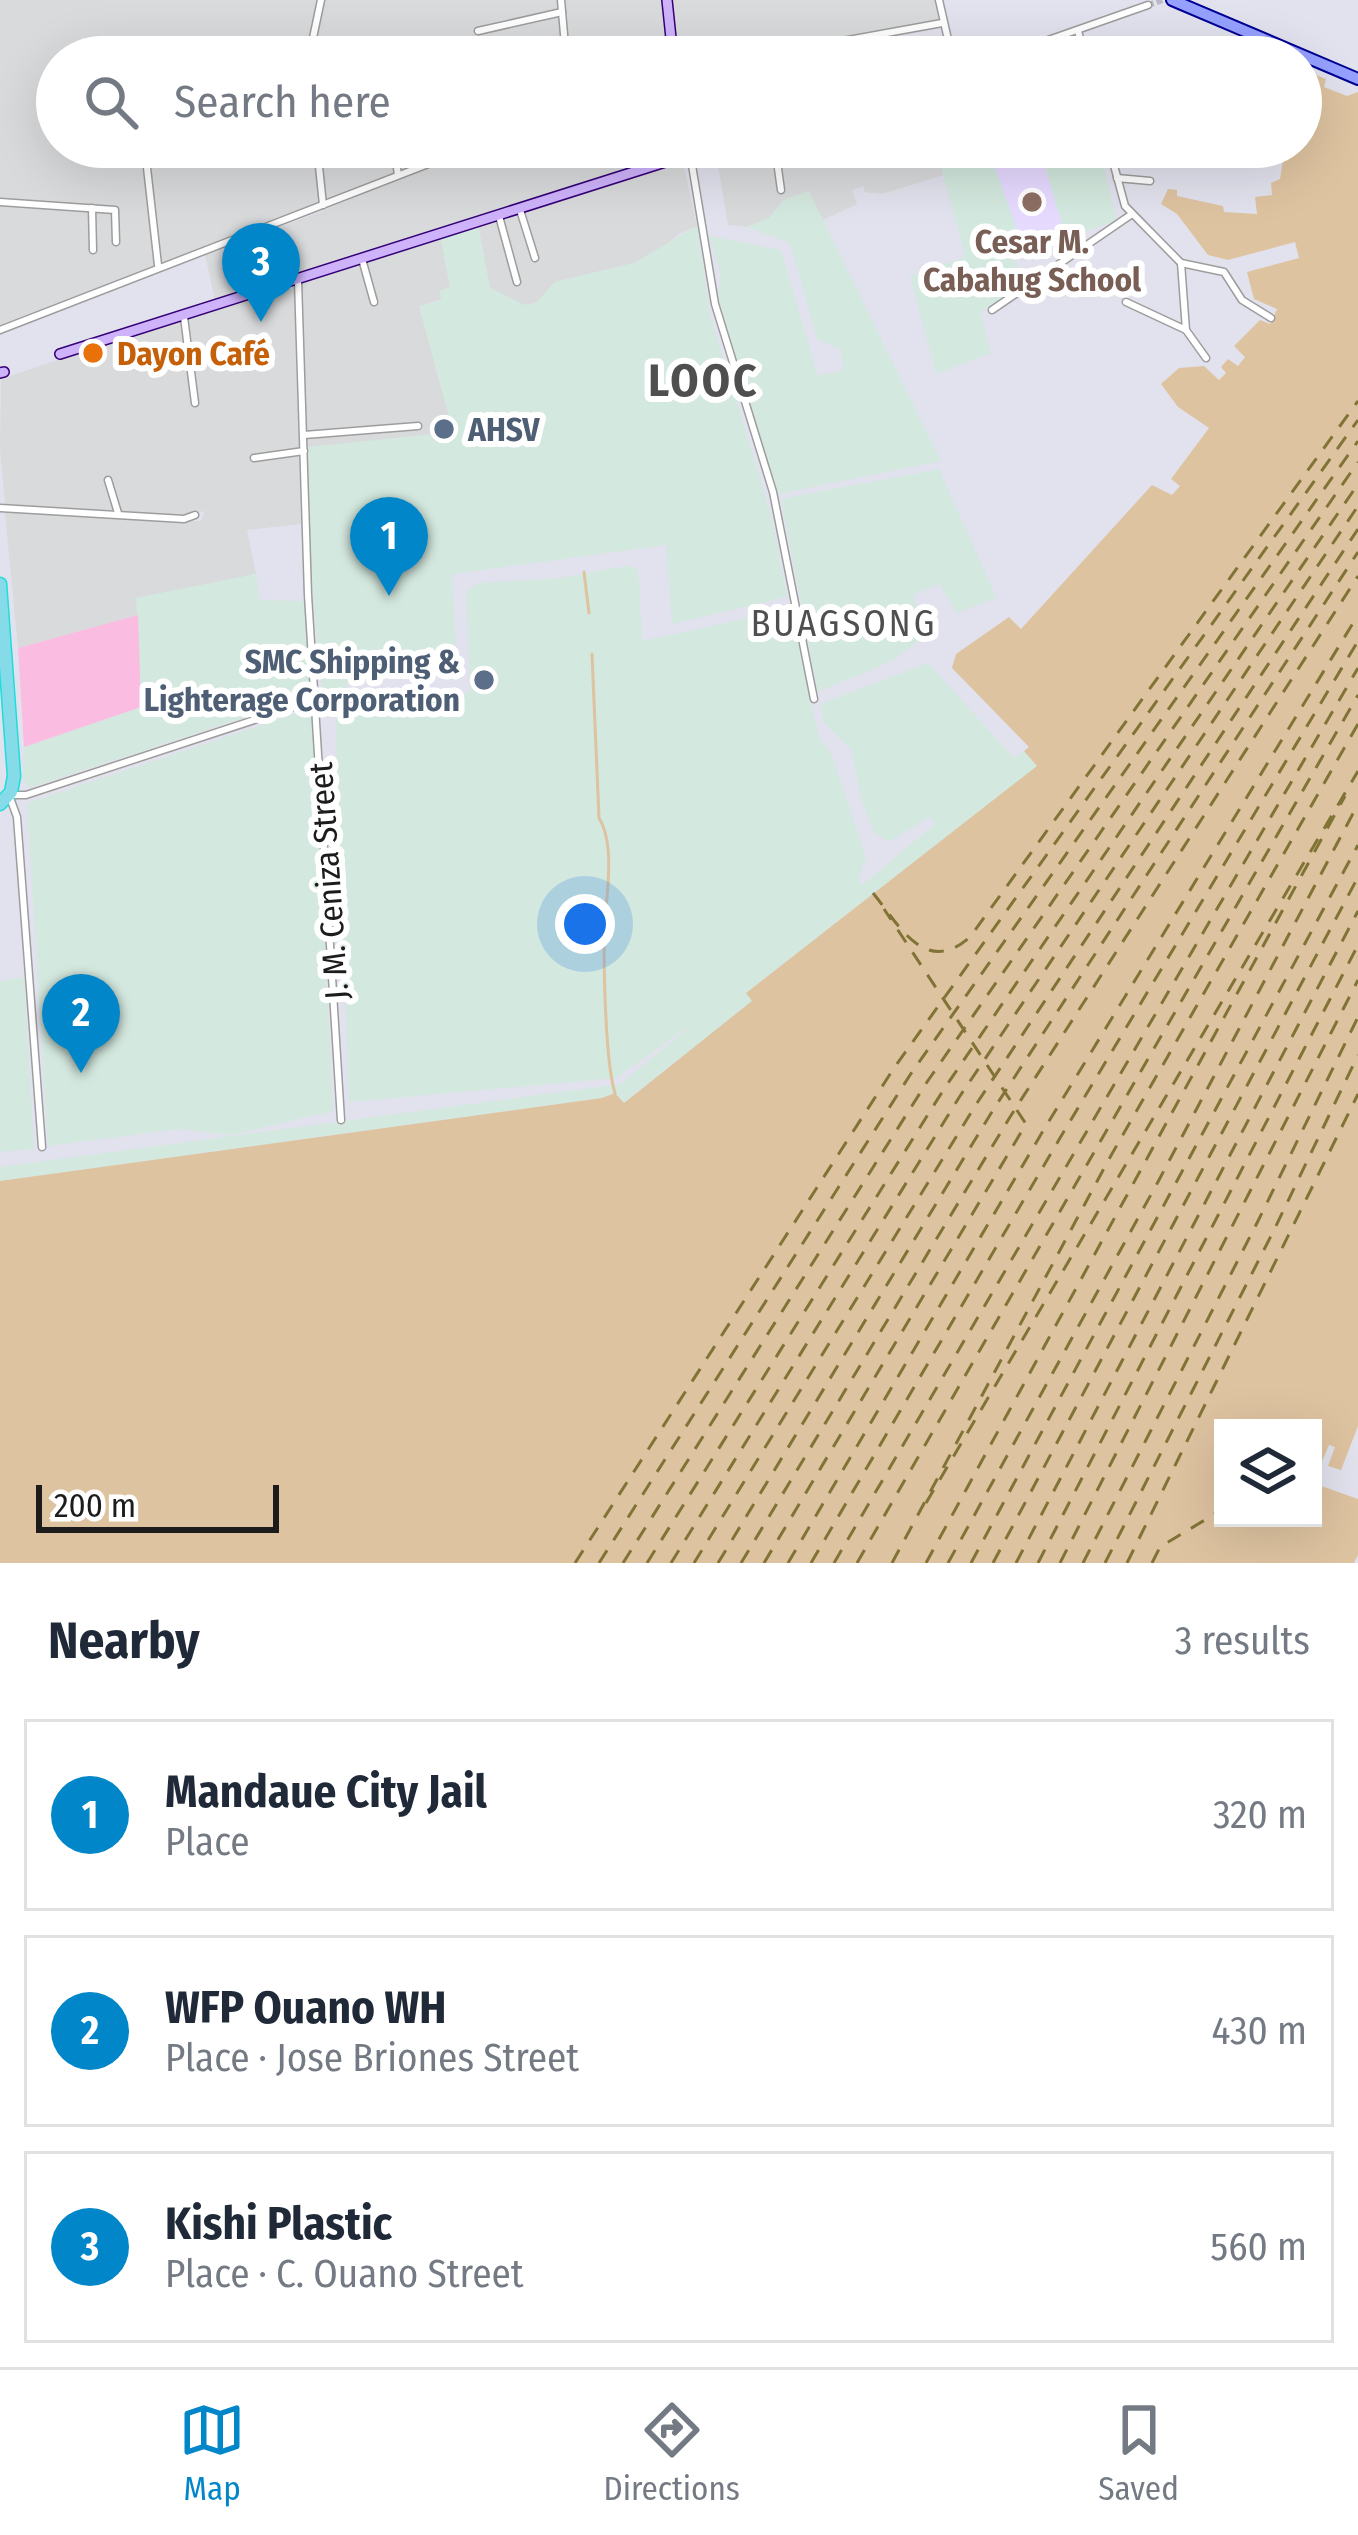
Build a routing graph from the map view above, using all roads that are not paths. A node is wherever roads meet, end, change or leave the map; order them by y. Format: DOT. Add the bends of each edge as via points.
graph roads {
  1 [pos="321,0"];
  2 [pos="561,0"];
  3 [pos="667,0"];
  4 [pos="939,0"];
  5 [pos="1172,0"];
  6 [pos="1148,5"];
  7 [pos="562,12"];
  8 [pos="942,23"];
  9 [pos="1078,31"];
  10 [pos="478,32"];
  11 [pos="313,36"];
  12 [pos="564,36"];
  13 [pos="671,36"];
  14 [pos="870,36"];
  15 [pos="946,36"];
  16 [pos="1063,36"];
  17 [pos="1079,36"];
  18 [pos="1257,36"];
  19 [pos="1322,64"];
  20 [pos="1358,79"];
  21 [pos="147,168"];
  22 [pos="319,168"];
  23 [pos="397,168"];
  24 [pos="418,168"];
  25 [pos="634,168"];
  26 [pos="692,168"];
  27 [pos="778,168"];
  28 [pos="1114,168"];
  29 [pos="398,175"];
  30 [pos="1117,178"];
  31 [pos="1150,182"];
  32 [pos="781,190"];
  33 [pos="0,202"];
  34 [pos="323,205"];
  35 [pos="519,206"];
  36 [pos="92,208"];
  37 [pos="498,213"];
  38 [pos="1132,214"];
  39 [pos="116,242"];
  40 [pos="93,250"];
  41 [pos="535,258"];
  42 [pos="362,259"];
  43 [pos="1180,263"];
  44 [pos="158,266"];
  45 [pos="298,281"];
  46 [pos="518,282"];
  47 [pos="374,302"];
  48 [pos="1126,302"];
  49 [pos="992,310"];
  50 [pos="184,313"];
  51 [pos="1271,318"];
  52 [pos="0,330"];
  53 [pos="1186,330"];
  54 [pos="60,354"];
  55 [pos="1206,358"];
  56 [pos="194,403"];
  57 [pos="418,426"];
  58 [pos="304,435"];
  59 [pos="304,451"];
  60 [pos="254,458"];
  61 [pos="108,479"];
  62 [pos="0,508"];
  63 [pos="118,513"];
  64 [pos="195,515"];
  65 [pos="0,584"];
  66 [pos="814,699"];
  67 [pos="315,700"];
  68 [pos="4,800"];
  69 [pos="341,1120"];
  70 [pos="42,1147"];
  1 -- 11 [label="street"];
  2 -- 7 [label="street"];
  3 -- 13 [label="street"];
  4 -- 8 [label="street"];
  5 -- 18 [label="main road"];
  6 -- 9 [label="street"];
  7 -- 10 [label="street"];
  7 -- 12 [label="street"];
  8 -- 14 [label="street"];
  8 -- 15 [label="street"];
  9 -- 16 [label="street"];
  9 -- 17 [label="street"];
  19 -- 20 [label="main road"];
  21 -- 44 [label="street"];
  22 -- 34 [label="street"];
  23 -- 29 [label="street"];
  24 -- 29 [label="street"];
  25 -- 35 [label="street"];
  26 -- 66 [label="street" via="716,304 772,492"];
  27 -- 32 [label="street"];
  28 -- 30 [label="street"];
  29 -- 34 [label="street"];
  30 -- 31 [label="street"];
  30 -- 38 [label="street"];
  33 -- 36 [label="street"];
  34 -- 44 [label="street"];
  35 -- 37 [label="street"];
  35 -- 41 [label="street"];
  36 -- 39 [label="street" via="115,210"];
  36 -- 40 [label="street"];
  37 -- 42 [label="street"];
  37 -- 46 [label="street"];
  38 -- 43 [label="street"];
  38 -- 49 [label="street"];
  42 -- 45 [label="street"];
  42 -- 47 [label="street"];
  43 -- 51 [label="street" via="1224,272 1242,301"];
  43 -- 53 [label="street"];
  44 -- 52 [label="street"];
  45 -- 50 [label="street"];
  45 -- 58 [label="street, J. M. Ceniza Street"];
  48 -- 53 [label="street"];
  50 -- 54 [label="street"];
  50 -- 56 [label="street"];
  53 -- 55 [label="street"];
  57 -- 58 [label="street"];
  58 -- 59 [label="street, J. M. Ceniza Street"];
  59 -- 60 [label="street"];
  59 -- 67 [label="street, J. M. Ceniza Street"];
  61 -- 63 [label="street"];
  62 -- 63 [label="street"];
  63 -- 64 [label="street"];
  65 -- 68 [label="highway" via="14,776"];
  67 -- 68 [label="street"];
  67 -- 69 [label="street, J. M. Ceniza Street"];
  68 -- 70 [label="street" via="17,817"];
}
